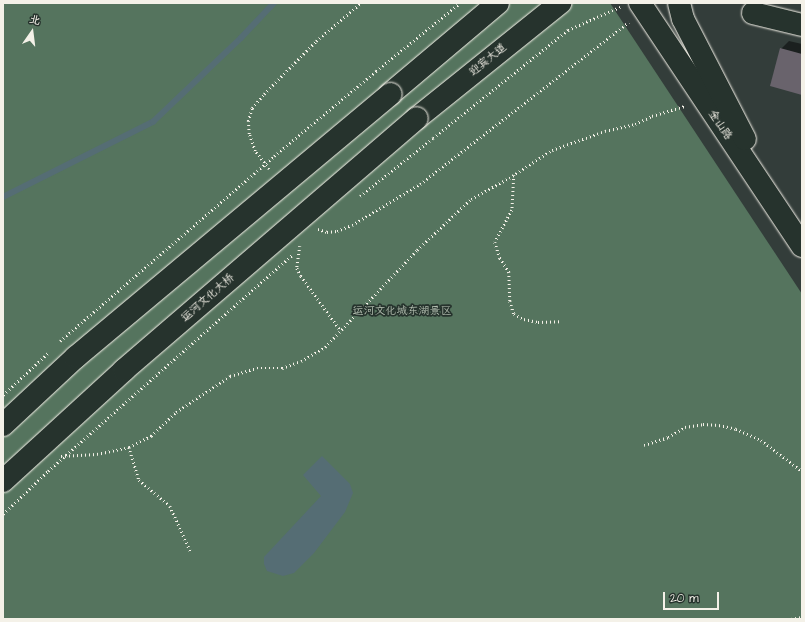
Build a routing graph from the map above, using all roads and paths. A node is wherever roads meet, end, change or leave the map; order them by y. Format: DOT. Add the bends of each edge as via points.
graph roads {
  1 [pos="460,3"];
  2 [pos="560,3"];
  3 [pos="565,3"];
  4 [pos="679,3"];
  5 [pos="632,4"];
  6 [pos="495,5"];
  7 [pos="753,13"];
  8 [pos="534,24"];
  9 [pos="802,25"];
  10 [pos="703,99"];
  11 [pos="417,118"];
  12 [pos="514,174"];
  13 [pos="359,197"];
  14 [pos="323,227"];
  15 [pos="317,233"];
  16 [pos="301,239"];
  17 [pos="305,243"];
  18 [pos="802,245"];
  19 [pos="561,321"];
  20 [pos="341,332"];
  21 [pos="59,342"];
  22 [pos="54,348"];
  23 [pos="3,394"];
  24 [pos="3,425"];
  25 [pos="644,445"];
  26 [pos="129,448"];
  27 [pos="53,456"];
  28 [pos="802,471"];
  29 [pos="3,481"];
  30 [pos="3,514"];
  31 [pos="191,552"];
  32 [pos="802,617"];
  33 [pos="791,619"];
  1 -- 21 [label="path, bridge" via="274,156"];
  2 -- 8 [label="main road, 迎宾大道"];
  3 -- 8 [label="main road"];
  4 -- 18 [label="main road, 金山路" via="682,19"];
  5 -- 10 [label="main road, 金山路"];
  5 -- 13 [label="path, bridge" via="568,30"];
  6 -- 24 [label="main road, bridge" via="76,357"];
  7 -- 9 [label="main road"];
  8 -- 11 [label="main road, 迎宾大道"];
  10 -- 12 [label="path" via="552,150"];
  10 -- 18 [label="main road, 金山路"];
  11 -- 29 [label="main road, 运河文化大桥, bridge" via="124,370"];
  12 -- 19 [label="path" via="512,210 495,242 498,254 509,272 510,301 514,314 538,322"];
  12 -- 20 [label="path" via="466,203 417,250"];
  14 -- 15 [label="path"];
  16 -- 20 [label="path" via="298,268 301,276"];
  17 -- 30 [label="path, bridge"];
  20 -- 26 [label="path" via="325,347 301,361 282,368 257,368 230,376 176,412 151,436"];
  22 -- 23 [label="path, bridge"];
  25 -- 28 [label="path" via="668,437 685,427 719,425 762,440"];
  26 -- 27 [label="path" via="97,454"];
  26 -- 31 [label="path" via="139,480 170,506"];
  32 -- 33 [label="path"];
}
